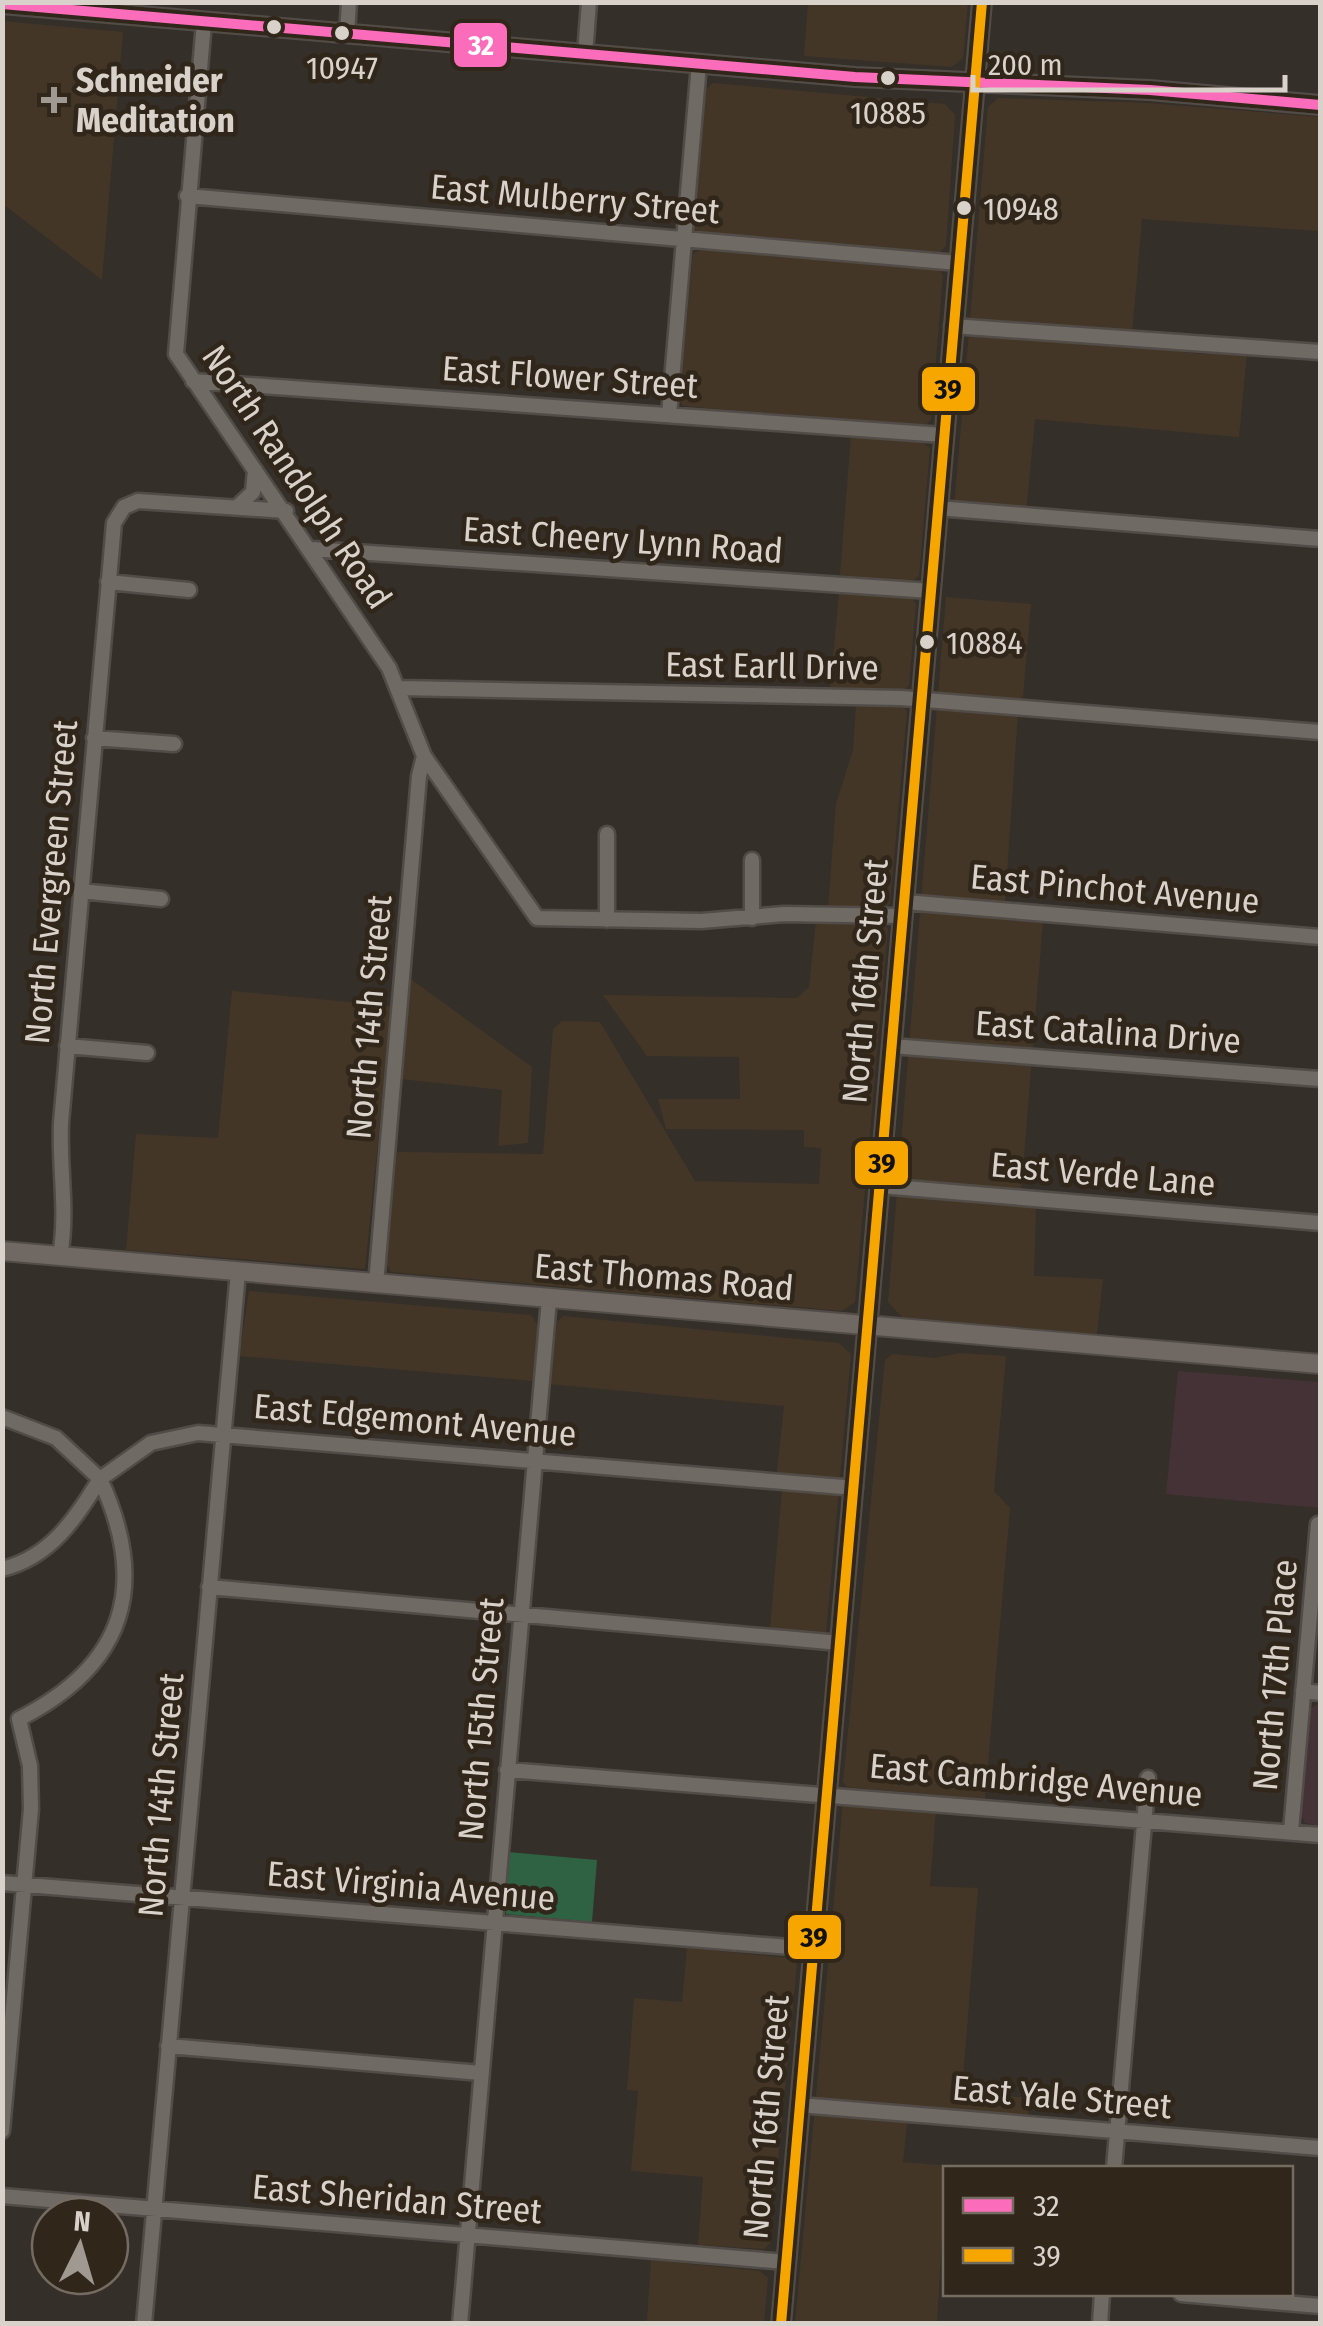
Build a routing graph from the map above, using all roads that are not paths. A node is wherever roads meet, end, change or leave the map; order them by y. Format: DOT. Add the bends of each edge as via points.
graph roads {
  1 [pos="350,2"];
  2 [pos="589,2"];
  3 [pos="982,2"];
  4 [pos="2,4"];
  5 [pos="34,5"];
  6 [pos="204,22"];
  7 [pos="346,34"];
  8 [pos="585,54"];
  9 [pos="699,64"];
  10 [pos="974,84"];
  11 [pos="1320,105"];
  12 [pos="187,196"];
  13 [pos="685,239"];
  14 [pos="958,263"];
  15 [pos="952,326"];
  16 [pos="1320,352"];
  17 [pos="193,381"];
  18 [pos="670,414"];
  19 [pos="943,435"];
  20 [pos="255,468"];
  21 [pos="237,507"];
  22 [pos="937,508"];
  23 [pos="286,511"];
  24 [pos="1320,539"];
  25 [pos="311,549"];
  26 [pos="108,582"];
  27 [pos="188,590"];
  28 [pos="931,591"];
  29 [pos="402,688"];
  30 [pos="921,699"];
  31 [pos="1320,732"];
  32 [pos="94,738"];
  33 [pos="174,744"];
  34 [pos="424,756"];
  35 [pos="607,834"];
  36 [pos="752,860"];
  37 [pos="80,891"];
  38 [pos="161,898"];
  39 [pos="905,909"];
  40 [pos="537,918"];
  41 [pos="752,918"];
  42 [pos="606,920"];
  43 [pos="1320,936"];
  44 [pos="68,1046"];
  45 [pos="891,1046"];
  46 [pos="148,1052"];
  47 [pos="1320,1079"];
  48 [pos="881,1186"];
  49 [pos="1320,1223"];
  50 [pos="2,1252"];
  51 [pos="60,1256"];
  52 [pos="238,1272"];
  53 [pos="376,1284"];
  54 [pos="549,1300"];
  55 [pos="870,1328"];
  56 [pos="1320,1364"];
  57 [pos="2,1417"];
  58 [pos="223,1434"];
  59 [pos="533,1462"];
  60 [pos="100,1479"];
  61 [pos="855,1488"];
  62 [pos="1318,1524"];
  63 [pos="2,1569"];
  64 [pos="209,1587"];
  65 [pos="521,1616"];
  66 [pos="840,1643"];
  67 [pos="1303,1691"];
  68 [pos="1320,1693"];
  69 [pos="19,1719"];
  70 [pos="2,1723"];
  71 [pos="507,1770"];
  72 [pos="1148,1778"];
  73 [pos="828,1795"];
  74 [pos="1144,1820"];
  75 [pos="1292,1832"];
  76 [pos="1320,1834"];
  77 [pos="2,1883"];
  78 [pos="24,1884"];
  79 [pos="182,1898"];
  80 [pos="494,1924"];
  81 [pos="814,1949"];
  82 [pos="168,2046"];
  83 [pos="481,2073"];
  84 [pos="799,2106"];
  85 [pos="2,2131"];
  86 [pos="1118,2132"];
  87 [pos="1320,2148"];
  88 [pos="1114,2166"];
  89 [pos="2,2196"];
  90 [pos="154,2208"];
  91 [pos="467,2235"];
  92 [pos="786,2262"];
  93 [pos="1102,2296"];
  94 [pos="1204,2296"];
  95 [pos="1320,2306"];
  96 [pos="144,2324"];
  97 [pos="460,2324"];
  98 [pos="781,2324"];
  99 [pos="1100,2324"];
  1 -- 7 [label="street"];
  2 -- 8 [label="street"];
  3 -- 10 [label="main road, North 16th Street"];
  4 -- 5 [label="main road"];
  5 -- 6 [label="main road"];
  6 -- 7 [label="main road"];
  6 -- 12 [label="street, North Randolph Road"];
  7 -- 8 [label="main road"];
  8 -- 9 [label="main road"];
  9 -- 10 [label="main road"];
  9 -- 13 [label="street"];
  10 -- 11 [label="main road"];
  10 -- 14 [label="main road, North 16th Street"];
  12 -- 13 [label="street, East Mulberry Street"];
  12 -- 17 [label="street, North Randolph Road" via="174,344"];
  13 -- 14 [label="street, East Mulberry Street"];
  13 -- 18 [label="street"];
  14 -- 15 [label="main road, North 16th Street"];
  15 -- 16 [label="street"];
  15 -- 19 [label="main road, North 16th Street"];
  17 -- 18 [label="street, East Flower Street"];
  17 -- 20 [label="street, North Randolph Road"];
  18 -- 19 [label="street, East Flower Street"];
  19 -- 22 [label="main road, North 16th Street"];
  20 -- 21 [label="street" via="253,492"];
  20 -- 23 [label="street, North Randolph Road"];
  21 -- 23 [label="street"];
  21 -- 26 [label="street, North Evergreen Street" via="138,501 117,514"];
  22 -- 24 [label="street"];
  22 -- 28 [label="main road, North 16th Street"];
  23 -- 25 [label="street, North Randolph Road"];
  25 -- 28 [label="street, East Cheery Lynn Road"];
  25 -- 29 [label="street, North Randolph Road"];
  26 -- 27 [label="street"];
  26 -- 32 [label="street, North Evergreen Street"];
  28 -- 30 [label="main road, North 16th Street"];
  29 -- 30 [label="street, East Earll Drive"];
  29 -- 34 [label="street, North Randolph Road"];
  30 -- 31 [label="street, East Earll Drive"];
  30 -- 39 [label="main road, North 16th Street"];
  32 -- 33 [label="street"];
  32 -- 37 [label="street, North Evergreen Street"];
  34 -- 40 [label="street, North Randolph Road"];
  34 -- 53 [label="street, North 14th Street"];
  35 -- 42 [label="street"];
  36 -- 41 [label="street"];
  37 -- 38 [label="street"];
  37 -- 44 [label="street, North Evergreen Street"];
  39 -- 41 [label="street, East Pinchot Avenue"];
  39 -- 43 [label="street, East Pinchot Avenue"];
  39 -- 45 [label="main road, North 16th Street"];
  40 -- 42 [label="street, East Pinchot Avenue"];
  41 -- 42 [label="street, East Pinchot Avenue"];
  44 -- 46 [label="street"];
  44 -- 51 [label="street, North Evergreen Street"];
  45 -- 47 [label="street, East Catalina Drive"];
  45 -- 48 [label="main road, North 16th Street"];
  48 -- 49 [label="street, East Verde Lane"];
  48 -- 55 [label="main road, North 16th Street"];
  50 -- 51 [label="main road, East Thomas Road"];
  51 -- 52 [label="main road, East Thomas Road"];
  52 -- 53 [label="main road, East Thomas Road"];
  52 -- 58 [label="street, North 14th Street"];
  53 -- 54 [label="main road, East Thomas Road"];
  54 -- 55 [label="main road, East Thomas Road"];
  54 -- 59 [label="street, North 15th Street"];
  55 -- 56 [label="main road, East Thomas Road"];
  55 -- 61 [label="main road, North 16th Street"];
  57 -- 60 [label="street" via="56,1438"];
  58 -- 59 [label="street, East Edgemont Avenue"];
  58 -- 60 [label="street, East Edgemont Avenue" via="172,1436 127,1456"];
  58 -- 64 [label="street, North 14th Street"];
  59 -- 61 [label="street, East Edgemont Avenue"];
  59 -- 65 [label="street, North 15th Street"];
  60 -- 63 [label="street" via="61,1537"];
  60 -- 69 [label="street" via="127,1560 127,1592 116,1627 75,1684"];
  61 -- 66 [label="main road, North 16th Street"];
  62 -- 67 [label="street, North 17th Place"];
  64 -- 65 [label="street"];
  64 -- 79 [label="street, North 14th Street"];
  65 -- 66 [label="street"];
  65 -- 71 [label="street, North 15th Street"];
  66 -- 73 [label="main road, North 16th Street"];
  67 -- 68 [label="street"];
  67 -- 75 [label="street, North 17th Place"];
  69 -- 70 [label="street"];
  69 -- 78 [label="street" via="32,1787"];
  71 -- 73 [label="street, East Cambridge Avenue"];
  71 -- 80 [label="street, North 15th Street"];
  72 -- 74 [label="street"];
  73 -- 74 [label="street, East Cambridge Avenue"];
  73 -- 81 [label="main road, North 16th Street"];
  74 -- 75 [label="street, East Cambridge Avenue"];
  74 -- 86 [label="street"];
  75 -- 76 [label="street, East Cambridge Avenue"];
  77 -- 78 [label="street, East Virginia Avenue"];
  78 -- 79 [label="street, East Virginia Avenue"];
  78 -- 85 [label="street"];
  79 -- 80 [label="street, East Virginia Avenue"];
  79 -- 82 [label="street, North 14th Street"];
  80 -- 81 [label="street, East Virginia Avenue"];
  80 -- 83 [label="street, North 15th Street"];
  81 -- 84 [label="main road, North 16th Street"];
  82 -- 83 [label="street"];
  82 -- 90 [label="street, North 14th Street"];
  83 -- 91 [label="street, North 15th Street"];
  84 -- 86 [label="street, East Yale Street"];
  84 -- 92 [label="main road, North 16th Street"];
  86 -- 87 [label="street, East Yale Street"];
  86 -- 88 [label="street"];
  89 -- 90 [label="street, East Sheridan Street"];
  90 -- 91 [label="street, East Sheridan Street"];
  90 -- 96 [label="street, North 14th Street"];
  91 -- 92 [label="street, East Sheridan Street"];
  91 -- 97 [label="street, North 15th Street"];
  92 -- 98 [label="main road, North 16th Street"];
  93 -- 99 [label="street"];
  94 -- 95 [label="street"];
}
